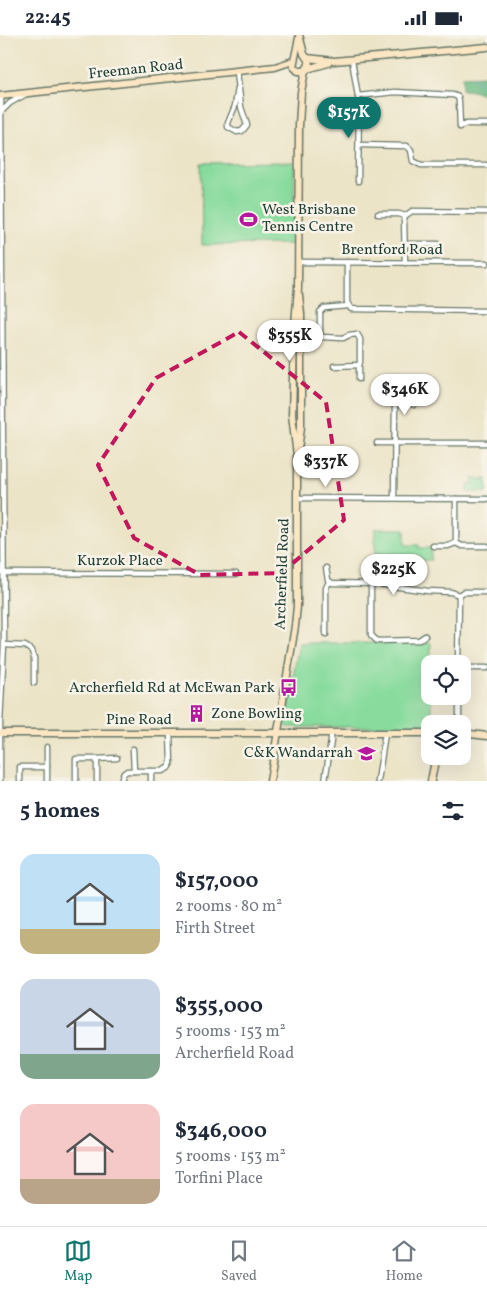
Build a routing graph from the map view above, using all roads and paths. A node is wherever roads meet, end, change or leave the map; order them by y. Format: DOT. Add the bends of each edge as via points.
graph roads {
  1 [pos="299,36"];
  2 [pos="487,47"];
  3 [pos="306,57"];
  4 [pos="294,60"];
  5 [pos="352,60"];
  6 [pos="334,61"];
  7 [pos="275,67"];
  8 [pos="296,70"];
  9 [pos="306,70"];
  10 [pos="237,72"];
  11 [pos="238,88"];
  12 [pos="302,92"];
  13 [pos="27,94"];
  14 [pos="0,96"];
  15 [pos="358,96"];
  16 [pos="1,112"];
  17 [pos="487,124"];
  18 [pos="359,145"];
  19 [pos="487,165"];
  20 [pos="358,181"];
  21 [pos="487,212"];
  22 [pos="378,214"];
  23 [pos="405,215"];
  24 [pos="404,244"];
  25 [pos="438,244"];
  26 [pos="298,262"];
  27 [pos="347,262"];
  28 [pos="405,263"];
  29 [pos="487,263"];
  30 [pos="348,306"];
  31 [pos="486,311"];
  32 [pos="359,365"];
  33 [pos="334,366"];
  34 [pos="359,379"];
  35 [pos="414,396"];
  36 [pos="422,396"];
  37 [pos="414,405"];
  38 [pos="377,443"];
  39 [pos="395,443"];
  40 [pos="487,443"];
  41 [pos="297,498"];
  42 [pos="394,498"];
  43 [pos="456,499"];
  44 [pos="487,499"];
  45 [pos="456,543"];
  46 [pos="432,546"];
  47 [pos="487,546"];
  48 [pos="326,568"];
  49 [pos="3,573"];
  50 [pos="236,574"];
  51 [pos="330,582"];
  52 [pos="371,583"];
  53 [pos="487,592"];
  54 [pos="459,595"];
  55 [pos="326,634"];
  56 [pos="425,636"];
  57 [pos="4,645"];
  58 [pos="458,655"];
  59 [pos="471,668"];
  60 [pos="487,668"];
  61 [pos="34,683"];
  62 [pos="0,733"];
  63 [pos="170,733"];
  64 [pos="278,733"];
  65 [pos="331,733"];
  66 [pos="385,733"];
  67 [pos="421,733"];
  68 [pos="471,734"];
  69 [pos="487,736"];
  70 [pos="48,747"];
  71 [pos="133,749"];
  72 [pos="117,758"];
  73 [pos="97,759"];
  74 [pos="434,765"];
  75 [pos="47,767"];
  76 [pos="134,771"];
  77 [pos="151,771"];
  78 [pos="0,781"];
  79 [pos="20,781"];
  80 [pos="47,781"];
  81 [pos="76,781"];
  82 [pos="97,781"];
  83 [pos="121,781"];
  84 [pos="151,781"];
  85 [pos="270,781"];
  86 [pos="325,781"];
  87 [pos="378,781"];
  88 [pos="431,781"];
  1 -- 3 [label="street"];
  1 -- 4 [label="street"];
  2 -- 5 [label="street"];
  3 -- 4 [label="street" via="299,56"];
  3 -- 6 [label="street"];
  3 -- 9 [label="street" via="309,63"];
  4 -- 7 [label="street, Freeman Road"];
  4 -- 8 [label="street"];
  5 -- 6 [label="street"];
  5 -- 15 [label="street"];
  6 -- 9 [label="street"];
  7 -- 8 [label="street, Freeman Road"];
  7 -- 10 [label="street, Freeman Road"];
  8 -- 9 [label="street"];
  8 -- 12 [label="street, Archerfield Road"];
  9 -- 12 [label="street, Archerfield Road"];
  10 -- 11 [label="street"];
  10 -- 13 [label="street, Freeman Road"];
  11 -- 11 [label="street" via="247,125 237,132 228,127 228,123 236,105"];
  12 -- 26 [label="street, Archerfield Road"];
  13 -- 14 [label="street, Freeman Road"];
  13 -- 16 [label="street"];
  14 -- 16 [label="street"];
  15 -- 17 [label="street" via="395,92 453,95 460,101 460,127"];
  15 -- 18 [label="street"];
  16 -- 49 [label="street"];
  18 -- 19 [label="street" via="407,145 413,161 421,165"];
  18 -- 20 [label="street"];
  21 -- 23 [label="street" via="412,211"];
  22 -- 23 [label="street"];
  23 -- 24 [label="street"];
  24 -- 25 [label="street"];
  24 -- 28 [label="street"];
  26 -- 27 [label="street, Brentford Road"];
  26 -- 41 [label="street, Archerfield Road" via="292,415 297,456"];
  27 -- 28 [label="street, Brentford Road"];
  27 -- 30 [label="street"];
  28 -- 29 [label="street, Brentford Road"];
  30 -- 31 [label="street" via="354,310"];
  30 -- 32 [label="street" via="321,309 320,333 325,338 357,334 360,340"];
  32 -- 33 [label="street"];
  32 -- 34 [label="street"];
  35 -- 36 [label="street"];
  35 -- 37 [label="street"];
  35 -- 39 [label="street" via="399,397 395,401"];
  38 -- 39 [label="street"];
  39 -- 40 [label="street"];
  39 -- 42 [label="street"];
  41 -- 42 [label="street"];
  41 -- 64 [label="street, Archerfield Road" via="296,616"];
  42 -- 43 [label="street"];
  43 -- 44 [label="street"];
  43 -- 45 [label="street"];
  45 -- 46 [label="street"];
  45 -- 47 [label="street"];
  48 -- 51 [label="street"];
  49 -- 50 [label="street, Kurzok Place"];
  49 -- 57 [label="street"];
  51 -- 52 [label="street"];
  51 -- 55 [label="street" via="326,589"];
  52 -- 54 [label="street"];
  52 -- 56 [label="street" via="373,639 419,640"];
  53 -- 54 [label="street" via="463,592"];
  54 -- 58 [label="street"];
  57 -- 61 [label="street" via="25,646 32,651"];
  57 -- 62 [label="street"];
  59 -- 60 [label="street"];
  62 -- 63 [label="street, Pine Road"];
  62 -- 78 [label="street"];
  63 -- 64 [label="street, Pine Road"];
  63 -- 77 [label="street" via="170,767"];
  64 -- 65 [label="street, Pine Road"];
  64 -- 85 [label="street, Archerfield Road"];
  65 -- 66 [label="street, Pine Road"];
  65 -- 86 [label="street"];
  66 -- 67 [label="street, Pine Road"];
  66 -- 87 [label="street"];
  68 -- 69 [label="street"];
  70 -- 75 [label="street"];
  71 -- 76 [label="street"];
  72 -- 73 [label="street"];
  73 -- 81 [label="street" via="76,759"];
  73 -- 82 [label="street"];
  74 -- 88 [label="street"];
  75 -- 79 [label="street" via="20,767"];
  75 -- 80 [label="street"];
  76 -- 77 [label="street"];
  76 -- 83 [label="street" via="125,772"];
  77 -- 84 [label="street"];
}
